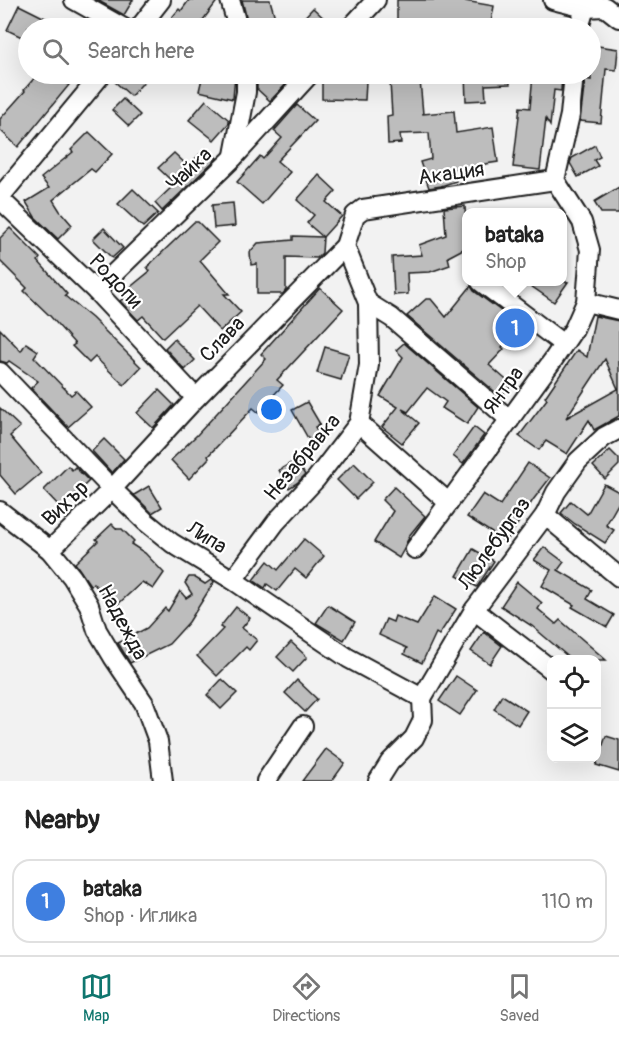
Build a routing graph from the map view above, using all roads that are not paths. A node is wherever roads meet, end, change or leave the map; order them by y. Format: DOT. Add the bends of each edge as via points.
graph roads {
  1 [pos="74,0"];
  2 [pos="161,0"];
  3 [pos="230,0"];
  4 [pos="376,0"];
  5 [pos="553,0"];
  6 [pos="589,4"];
  7 [pos="106,18"];
  8 [pos="147,18"];
  9 [pos="235,18"];
  10 [pos="359,18"];
  11 [pos="583,18"];
  12 [pos="619,18"];
  13 [pos="94,84"];
  14 [pos="246,84"];
  15 [pos="301,84"];
  16 [pos="573,84"];
  17 [pos="234,157"];
  18 [pos="555,180"];
  19 [pos="0,198"];
  20 [pos="355,215"];
  21 [pos="345,246"];
  22 [pos="487,286"];
  23 [pos="96,291"];
  24 [pos="586,302"];
  25 [pos="368,303"];
  26 [pos="619,310"];
  27 [pos="563,344"];
  28 [pos="0,372"];
  29 [pos="196,398"];
  30 [pos="510,420"];
  31 [pos="359,423"];
  32 [pos="619,429"];
  33 [pos="112,489"];
  34 [pos="449,502"];
  35 [pos="0,511"];
  36 [pos="545,516"];
  37 [pos="415,549"];
  38 [pos="50,550"];
  39 [pos="619,578"];
  40 [pos="233,580"];
  41 [pos="474,610"];
  42 [pos="547,666"];
  43 [pos="422,698"];
  44 [pos="303,726"];
  45 [pos="163,781"];
  46 [pos="266,781"];
  47 [pos="378,781"];
  1 -- 7 [label="street"];
  2 -- 8 [label="street"];
  3 -- 9 [label="street"];
  4 -- 10 [label="street"];
  5 -- 6 [label="street"];
  6 -- 11 [label="street"];
  6 -- 12 [label="street" via="605,7"];
  13 -- 19 [label="street"];
  14 -- 17 [label="street"];
  15 -- 17 [label="street, Чайка"];
  16 -- 18 [label="street"];
  17 -- 23 [label="street, Чайка"];
  18 -- 20 [label="street, Акация" via="374,207"];
  18 -- 24 [label="street, Янтра" via="587,236 590,250"];
  19 -- 23 [label="street, Родопи"];
  20 -- 21 [label="street, Слава"];
  21 -- 25 [label="street, Незабравка"];
  21 -- 29 [label="street, Слава"];
  22 -- 27 [label="street"];
  23 -- 29 [label="street, Родопи"];
  24 -- 26 [label="street"];
  24 -- 27 [label="street, Янтра"];
  25 -- 30 [label="street" via="392,318"];
  25 -- 31 [label="street, Незабравка" via="369,365"];
  27 -- 30 [label="street, Янтра"];
  28 -- 33 [label="street, Липа"];
  29 -- 33 [label="street, Слава"];
  30 -- 34 [label="street, Янтра"];
  31 -- 34 [label="street"];
  31 -- 40 [label="street, Незабравка"];
  32 -- 36 [label="street, Люлебургаз" via="578,461"];
  33 -- 38 [label="street, Вихър"];
  33 -- 40 [label="street, Липа" via="172,543"];
  34 -- 37 [label="street, Янтра"];
  35 -- 38 [label="street, Надежда"];
  36 -- 39 [label="street"];
  36 -- 41 [label="street, Люлебургаз"];
  38 -- 45 [label="street, Надежда" via="72,577 89,605 97,630 144,703 159,741"];
  40 -- 43 [label="street, Липа" via="348,658"];
  41 -- 42 [label="street"];
  41 -- 43 [label="street, Люлебургаз"];
  43 -- 47 [label="street" via="423,720 414,738"];
  44 -- 46 [label="street"];
}
